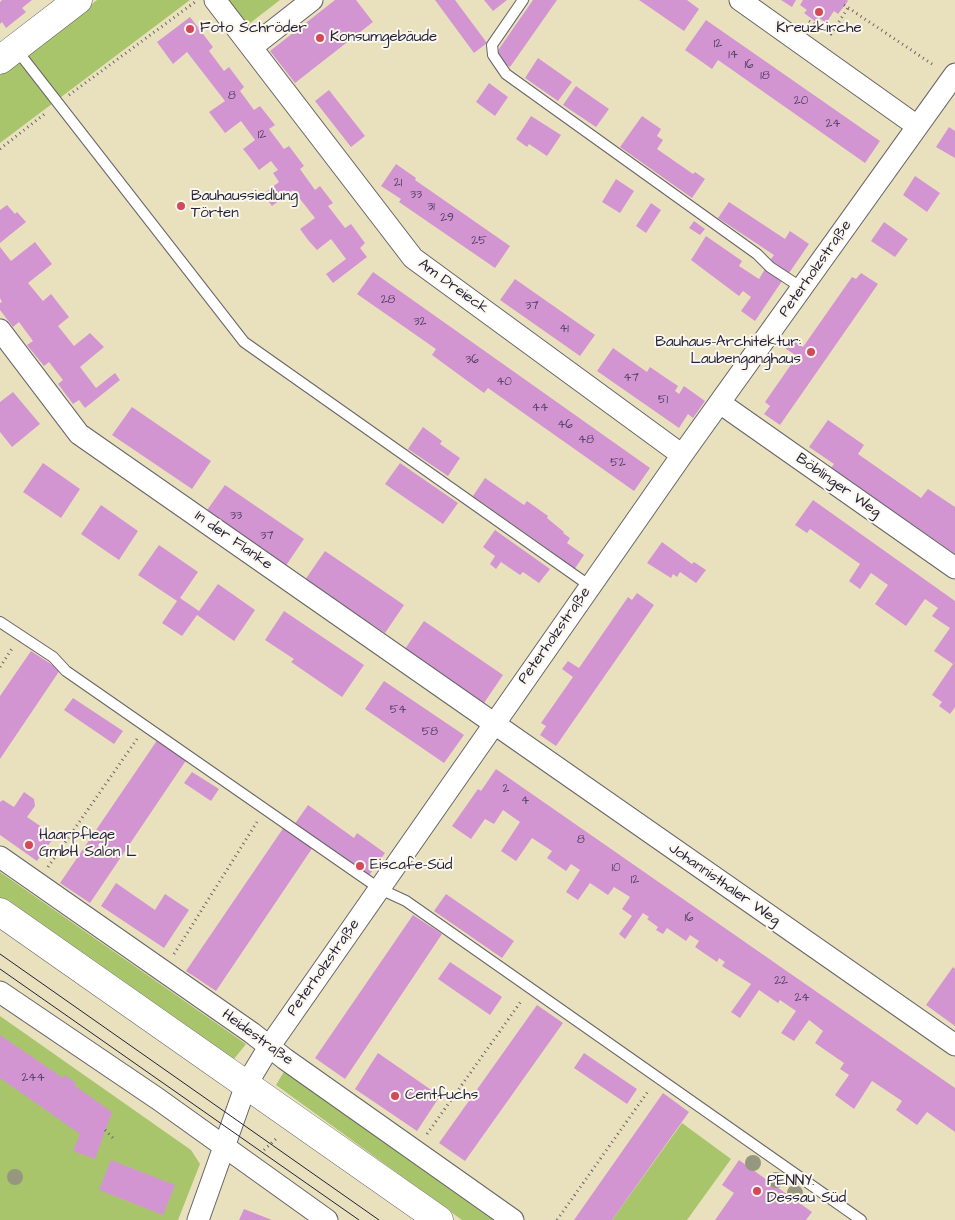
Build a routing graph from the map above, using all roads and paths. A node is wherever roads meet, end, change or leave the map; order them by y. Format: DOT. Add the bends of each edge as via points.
graph roads {
  1 [pos="78,0"];
  2 [pos="198,0"];
  3 [pos="215,0"];
  4 [pos="312,0"];
  5 [pos="523,0"];
  6 [pos="740,0"];
  7 [pos="844,5"];
  8 [pos="848,8"];
  9 [pos="793,36"];
  10 [pos="252,47"];
  11 [pos="8,54"];
  12 [pos="954,77"];
  13 [pos="57,104"];
  14 [pos="917,126"];
  15 [pos="0,148"];
  16 [pos="802,288"];
  17 [pos="0,330"];
  18 [pos="720,403"];
  19 [pos="682,455"];
  20 [pos="955,568"];
  21 [pos="590,586"];
  22 [pos="0,622"];
  23 [pos="21,636"];
  24 [pos="0,667"];
  25 [pos="495,723"];
  26 [pos="146,726"];
  27 [pos="266,809"];
  28 [pos="0,857"];
  29 [pos="37,883"];
  30 [pos="380,889"];
  31 [pos="0,912"];
  32 [pos="163,971"];
  33 [pos="531,988"];
  34 [pos="0,992"];
  35 [pos="955,1045"];
  36 [pos="269,1047"];
  37 [pos="658,1077"];
  38 [pos="246,1085"];
  39 [pos="105,1130"];
  40 [pos="114,1139"];
  41 [pos="225,1148"];
  42 [pos="416,1149"];
  43 [pos="198,1220"];
  44 [pos="327,1220"];
  45 [pos="439,1220"];
  46 [pos="513,1220"];
  47 [pos="557,1220"];
  48 [pos="861,1220"];
  1 -- 11 [label="street"];
  2 -- 13 [label="path"];
  3 -- 10 [label="street, Am Dreieck"];
  4 -- 10 [label="street"];
  5 -- 16 [label="lane" via="492,45 493,55 506,74"];
  6 -- 9 [label="street"];
  7 -- 8 [label="path"];
  8 -- 9 [label="path" via="831,34 804,19"];
  8 -- 12 [label="path"];
  9 -- 14 [label="street"];
  10 -- 19 [label="street, Am Dreieck" via="413,258"];
  11 -- 13 [label="lane"];
  12 -- 14 [label="street, Peterholzstraße"];
  13 -- 15 [label="path"];
  13 -- 21 [label="lane" via="244,342"];
  14 -- 16 [label="street, Peterholzstraße"];
  16 -- 18 [label="street, Peterholzstraße"];
  17 -- 25 [label="street, In der Flanke" via="79,434"];
  18 -- 19 [label="street, Peterholzstraße"];
  18 -- 20 [label="street, Böblinger Weg"];
  19 -- 21 [label="street, Peterholzstraße"];
  21 -- 25 [label="street, Peterholzstraße"];
  22 -- 23 [label="lane"];
  23 -- 24 [label="path"];
  23 -- 26 [label="lane"];
  25 -- 30 [label="street, Peterholzstraße"];
  25 -- 35 [label="street, Johannisthaler Weg"];
  26 -- 27 [label="lane"];
  26 -- 29 [label="path"];
  27 -- 30 [label="lane"];
  27 -- 32 [label="path"];
  28 -- 29 [label="street, Heidestraße"];
  29 -- 32 [label="street, Heidestraße"];
  30 -- 33 [label="lane" via="406,901"];
  30 -- 36 [label="street, Peterholzstraße"];
  31 -- 38 [label="street"];
  32 -- 36 [label="street, Heidestraße"];
  33 -- 37 [label="lane"];
  33 -- 42 [label="path"];
  34 -- 41 [label="street"];
  36 -- 38 [label="street, Peterholzstraße"];
  36 -- 42 [label="street, Heidestraße"];
  37 -- 47 [label="path"];
  37 -- 48 [label="lane"];
  38 -- 41 [label="street, Peterholzstraße"];
  38 -- 45 [label="street"];
  39 -- 40 [label="path"];
  41 -- 43 [label="street, Peterholzstraße"];
  41 -- 44 [label="street"];
  42 -- 46 [label="street, Heidestraße"];
}
